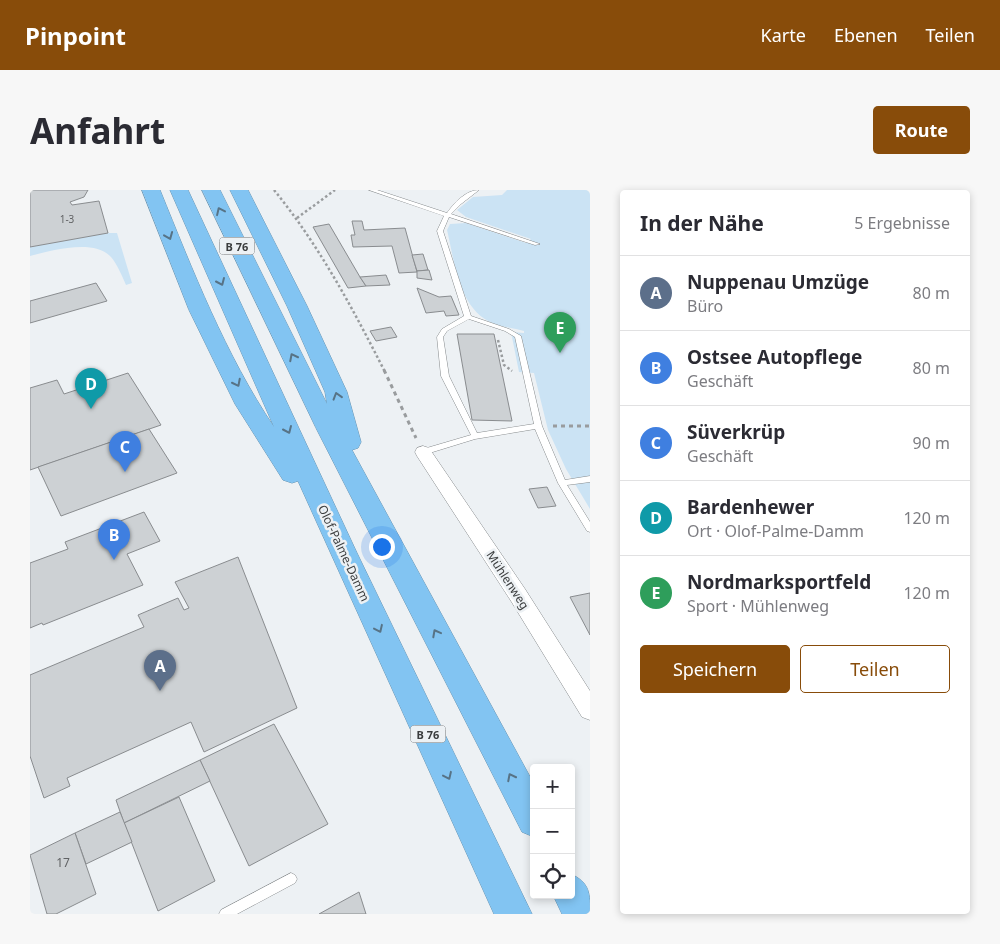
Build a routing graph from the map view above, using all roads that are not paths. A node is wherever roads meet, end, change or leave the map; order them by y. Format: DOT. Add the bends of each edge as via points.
graph roads {
  1 [pos="151,190"];
  2 [pos="179,190"];
  3 [pos="210,190"];
  4 [pos="239,190"];
  5 [pos="372,190"];
  6 [pos="476,190"];
  7 [pos="448,214"];
  8 [pos="537,244"];
  9 [pos="468,317"];
  10 [pos="538,426"];
  11 [pos="474,436"];
  12 [pos="423,452"];
  13 [pos="590,479"];
  14 [pos="562,483"];
  15 [pos="362,494"];
  16 [pos="590,529"];
  17 [pos="343,553"];
  18 [pos="590,710"];
  19 [pos="530,812"];
  20 [pos="291,879"];
  21 [pos="574,899"];
  22 [pos="226,914"];
  23 [pos="513,914"];
  24 [pos="582,914"];
  1 -- 17 [label="highway, one-way" via="199,310 247,404"];
  2 -- 17 [label="highway, Olof-Palme-Damm / B 76, one-way"];
  15 -- 3 [label="highway, B 76, one-way"];
  15 -- 4 [label="highway, one-way" via="336,392"];
  5 -- 7 [label="lane"];
  6 -- 7 [label="lane"];
  7 -- 8 [label="lane"];
  7 -- 9 [label="lane" via="440,231"];
  9 -- 10 [label="lane" via="518,336"];
  9 -- 11 [label="lane" via="444,330 440,337 445,376"];
  10 -- 11 [label="lane"];
  10 -- 14 [label="lane"];
  11 -- 12 [label="lane"];
  12 -- 18 [label="street, Mühlenweg"];
  13 -- 14 [label="lane"];
  14 -- 16 [label="lane"];
  19 -- 15 [label="highway, B 76, one-way"];
  17 -- 23 [label="highway, Olof-Palme-Damm / B 76, one-way"];
  20 -- 22 [label="lane"];
  21 -- 24 [label="highway"];
}
